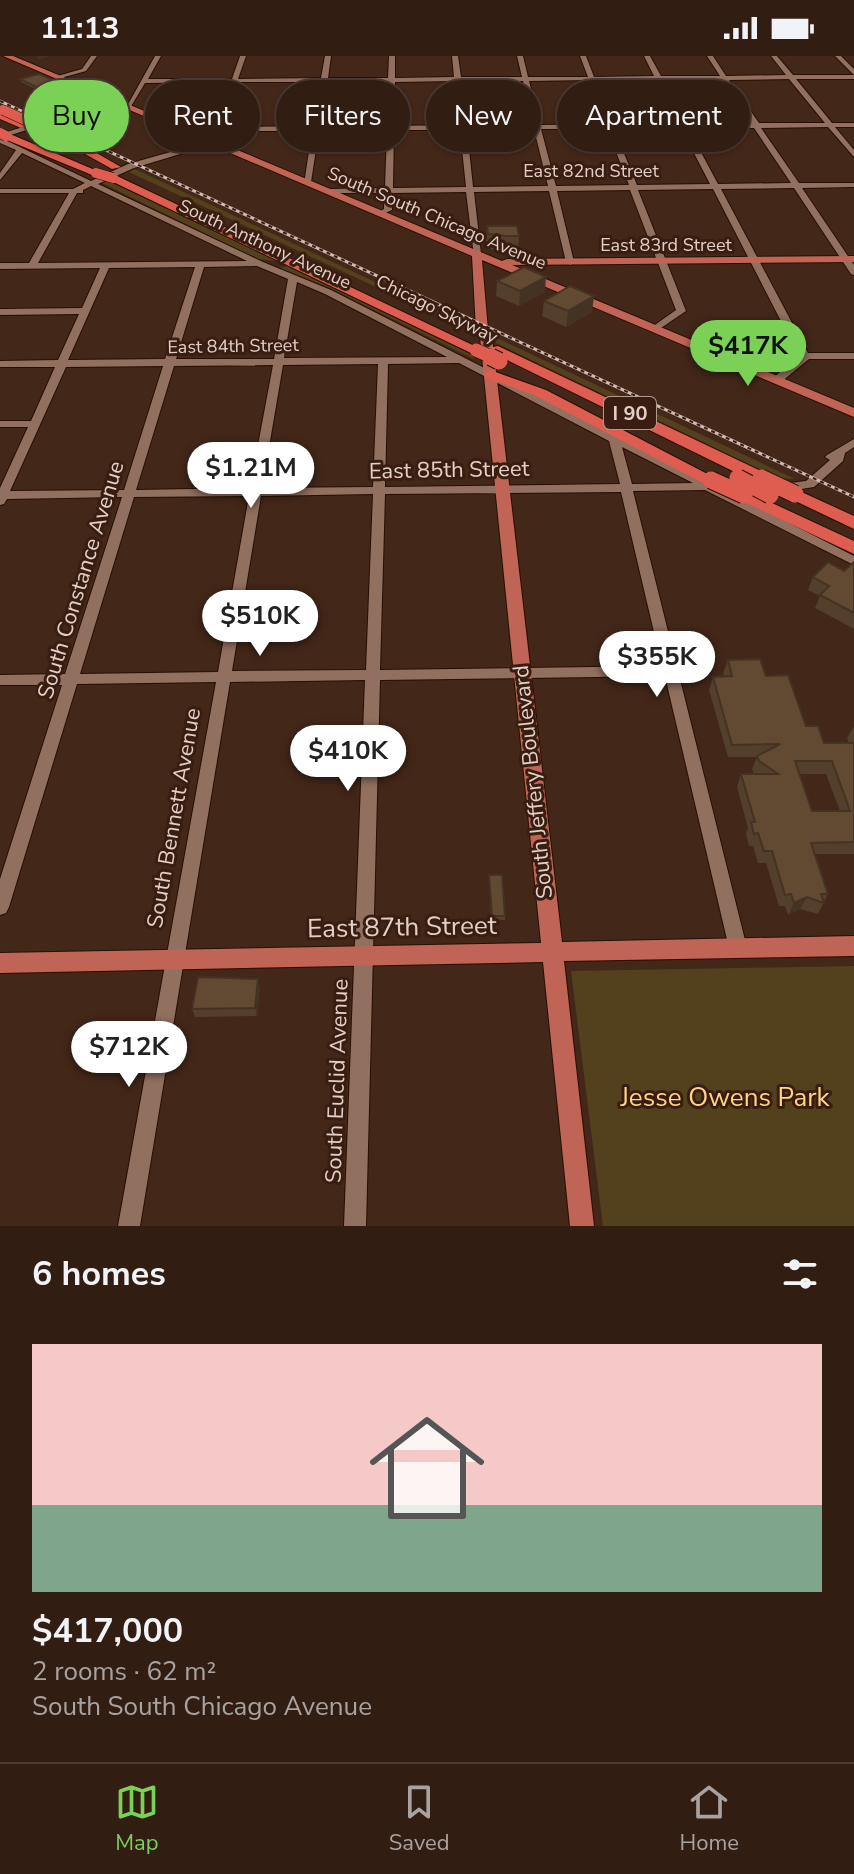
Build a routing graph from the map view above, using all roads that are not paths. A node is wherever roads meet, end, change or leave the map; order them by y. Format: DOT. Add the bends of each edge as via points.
graph roads {
  1 [pos="7,56"];
  2 [pos="94,56"];
  3 [pos="158,56"];
  4 [pos="243,56"];
  5 [pos="328,56"];
  6 [pos="392,56"];
  7 [pos="455,56"];
  8 [pos="520,56"];
  9 [pos="583,56"];
  10 [pos="647,56"];
  11 [pos="710,56"];
  12 [pos="774,56"];
  13 [pos="838,56"];
  14 [pos="854,75"];
  15 [pos="57,77"];
  16 [pos="791,77"];
  17 [pos="592,78"];
  18 [pos="659,78"];
  19 [pos="725,78"];
  20 [pos="391,79"];
  21 [pos="458,79"];
  22 [pos="525,79"];
  23 [pos="64,80"];
  24 [pos="235,80"];
  25 [pos="324,80"];
  26 [pos="144,81"];
  27 [pos="129,105"];
  28 [pos="0,108"];
  29 [pos="0,115"];
  30 [pos="0,123"];
  31 [pos="830,125"];
  32 [pos="854,125"];
  33 [pos="750,126"];
  34 [pos="757,126"];
  35 [pos="12,132"];
  36 [pos="541,143"];
  37 [pos="20,150"];
  38 [pos="178,152"];
  39 [pos="234,152"];
  40 [pos="312,152"];
  41 [pos="389,152"];
  42 [pos="466,152"];
  43 [pos="620,152"];
  44 [pos="697,152"];
  45 [pos="854,155"];
  46 [pos="110,173"];
  47 [pos="0,178"];
  48 [pos="307,182"];
  49 [pos="797,185"];
  50 [pos="854,185"];
  51 [pos="633,186"];
  52 [pos="715,186"];
  53 [pos="552,187"];
  54 [pos="388,188"];
  55 [pos="470,188"];
  56 [pos="0,191"];
  57 [pos="74,191"];
  58 [pos="108,191"];
  59 [pos="328,191"];
  60 [pos="381,213"];
  61 [pos="478,258"];
  62 [pos="754,260"];
  63 [pos="850,260"];
  64 [pos="662,261"];
  65 [pos="497,262"];
  66 [pos="570,262"];
  67 [pos="260,264"];
  68 [pos="106,265"];
  69 [pos="200,265"];
  70 [pos="0,266"];
  71 [pos="32,266"];
  72 [pos="300,268"];
  73 [pos="854,272"];
  74 [pos="85,311"];
  75 [pos="0,312"];
  76 [pos="655,329"];
  77 [pos="476,347"];
  78 [pos="804,356"];
  79 [pos="854,356"];
  80 [pos="383,361"];
  81 [pos="277,362"];
  82 [pos="496,362"];
  83 [pos="171,363"];
  84 [pos="0,364"];
  85 [pos="62,364"];
  86 [pos="777,380"];
  87 [pos="854,413"];
  88 [pos="0,424"];
  89 [pos="35,424"];
  90 [pos="615,440"];
  91 [pos="854,442"];
  92 [pos="709,483"];
  93 [pos="741,487"];
  94 [pos="626,488"];
  95 [pos="502,489"];
  96 [pos="379,491"];
  97 [pos="254,492"];
  98 [pos="129,493"];
  99 [pos="1,497"];
  100 [pos="854,523"];
  101 [pos="854,536"];
  102 [pos="854,548"];
  103 [pos="854,561"];
  104 [pos="670,671"];
  105 [pos="522,673"];
  106 [pos="372,675"];
  107 [pos="222,677"];
  108 [pos="72,679"];
  109 [pos="0,680"];
  110 [pos="0,907"];
  111 [pos="854,946"];
  112 [pos="738,948"];
  113 [pos="551,952"];
  114 [pos="362,955"];
  115 [pos="173,959"];
  116 [pos="0,963"];
  117 [pos="129,1226"];
  118 [pos="355,1226"];
  119 [pos="582,1226"];
  1 -- 15 [label="main road, South South Chicago Avenue"];
  2 -- 15 [label="street" via="84,70"];
  3 -- 26 [label="street"];
  4 -- 24 [label="street"];
  5 -- 25 [label="street"];
  6 -- 20 [label="street"];
  7 -- 21 [label="street"];
  8 -- 22 [label="street"];
  9 -- 17 [label="street"];
  10 -- 18 [label="street"];
  11 -- 19 [label="street"];
  12 -- 16 [label="street"];
  13 -- 14 [label="street"];
  14 -- 16 [label="street"];
  15 -- 23 [label="main road, South South Chicago Avenue"];
  16 -- 19 [label="street"];
  16 -- 31 [label="street"];
  17 -- 18 [label="street"];
  17 -- 22 [label="street"];
  18 -- 19 [label="street"];
  19 -- 34 [label="street"];
  20 -- 21 [label="street"];
  20 -- 25 [label="street"];
  21 -- 22 [label="street"];
  26 -- 27 [label="street"];
  28 -- 35 [label="highway, bridge"];
  29 -- 35 [label="highway, Chicago Skyway / I 90"];
  30 -- 35 [label="highway, Chicago Skyway / I 90"];
  31 -- 32 [label="street"];
  31 -- 34 [label="street"];
  31 -- 45 [label="street"];
  33 -- 34 [label="street"];
  34 -- 49 [label="street"];
  35 -- 37 [label="street, South Anthony Avenue"];
  35 -- 46 [label="highway"];
  35 -- 46 [label="highway, Chicago Skyway / I 90"];
  36 -- 53 [label="street"];
  37 -- 46 [label="street, South Anthony Avenue"];
  37 -- 47 [label="street"];
  38 -- 46 [label="street"];
  39 -- 48 [label="main road, South South Chicago Avenue"];
  40 -- 48 [label="street"];
  41 -- 54 [label="street"];
  42 -- 55 [label="street"];
  43 -- 51 [label="street"];
  44 -- 52 [label="street"];
  46 -- 57 [label="street"];
  46 -- 58 [label="street, South Anthony Avenue"];
  46 -- 72 [label="highway, Chicago Skyway / I 90"];
  46 -- 72 [label="highway, Chicago Skyway / I 90"];
  48 -- 59 [label="main road, South South Chicago Avenue"];
  49 -- 50 [label="street, East 82nd Street"];
  49 -- 52 [label="street, East 82nd Street"];
  49 -- 63 [label="street"];
  51 -- 52 [label="street, East 82nd Street"];
  51 -- 53 [label="street, East 82nd Street"];
  51 -- 64 [label="street"];
  52 -- 62 [label="street"];
  53 -- 55 [label="street, East 82nd Street"];
  53 -- 66 [label="street"];
  54 -- 55 [label="street, East 82nd Street"];
  54 -- 59 [label="street, East 82nd Street"];
  54 -- 60 [label="street" via="388,210"];
  55 -- 61 [label="street"];
  56 -- 57 [label="street"];
  57 -- 58 [label="street"];
  57 -- 71 [label="street"];
  58 -- 67 [label="street, South Anthony Avenue"];
  59 -- 60 [label="main road, South South Chicago Avenue"];
  60 -- 61 [label="main road, South South Chicago Avenue"];
  61 -- 65 [label="main road, South South Chicago Avenue"];
  61 -- 77 [label="main road"];
  62 -- 63 [label="main road, East 83rd Street"];
  62 -- 64 [label="main road, East 83rd Street"];
  62 -- 78 [label="street"];
  63 -- 73 [label="street"];
  64 -- 66 [label="main road, East 83rd Street"];
  64 -- 76 [label="street" via="681,311"];
  65 -- 66 [label="main road, East 83rd Street"];
  65 -- 76 [label="main road, South South Chicago Avenue"];
  67 -- 69 [label="street"];
  67 -- 72 [label="street, South Anthony Avenue"];
  68 -- 69 [label="street"];
  68 -- 71 [label="street"];
  68 -- 74 [label="street"];
  69 -- 83 [label="street, South Constance Avenue"];
  70 -- 71 [label="street"];
  72 -- 77 [label="highway, Chicago Skyway / I 90"];
  72 -- 77 [label="highway, Chicago Skyway / I 90" via="323,268"];
  72 -- 81 [label="street, South Bennett Avenue"];
  74 -- 75 [label="street"];
  74 -- 85 [label="street"];
  76 -- 86 [label="main road, South South Chicago Avenue"];
  77 -- 80 [label="street, East 84th Street"];
  77 -- 82 [label="highway, Chicago Skyway / I 90, bridge"];
  78 -- 79 [label="street"];
  78 -- 86 [label="street"];
  80 -- 81 [label="street, East 84th Street"];
  80 -- 96 [label="street, South Euclid Avenue"];
  81 -- 83 [label="street, East 84th Street"];
  81 -- 97 [label="street, South Bennett Avenue"];
  82 -- 90 [label="street"];
  82 -- 92 [label="highway" via="541,393"];
  82 -- 93 [label="highway, Chicago Skyway / I 90"];
  82 -- 95 [label="main road, South Jeffery Boulevard"];
  82 -- 100 [label="highway, Chicago Skyway / I 90, bridge"];
  83 -- 85 [label="street, East 84th Street"];
  83 -- 98 [label="street, South Constance Avenue"];
  84 -- 85 [label="street, East 84th Street"];
  85 -- 89 [label="street"];
  86 -- 87 [label="main road, South South Chicago Avenue"];
  88 -- 89 [label="street"];
  89 -- 99 [label="street"];
  90 -- 92 [label="street"];
  90 -- 94 [label="street"];
  91 -- 92 [label="street, East 85th Street" via="799,488"];
  92 -- 93 [label="highway, bridge"];
  92 -- 94 [label="street, East 85th Street"];
  92 -- 103 [label="street"];
  93 -- 101 [label="highway, Chicago Skyway / I 90, bridge" via="770,495"];
  93 -- 102 [label="highway"];
  94 -- 95 [label="street, East 85th Street"];
  94 -- 104 [label="street"];
  95 -- 96 [label="street, East 85th Street"];
  95 -- 105 [label="main road, South Jeffery Boulevard"];
  96 -- 97 [label="street, East 85th Street"];
  96 -- 106 [label="street, South Euclid Avenue"];
  97 -- 98 [label="street, East 85th Street"];
  97 -- 107 [label="street, South Bennett Avenue"];
  98 -- 99 [label="street, East 85th Street"];
  98 -- 108 [label="street, South Constance Avenue"];
  104 -- 105 [label="street"];
  104 -- 112 [label="street"];
  105 -- 106 [label="street"];
  105 -- 113 [label="main road, South Jeffery Boulevard"];
  106 -- 107 [label="street"];
  106 -- 114 [label="street, South Euclid Avenue"];
  107 -- 108 [label="street"];
  107 -- 115 [label="street, South Bennett Avenue"];
  108 -- 109 [label="street"];
  108 -- 110 [label="street, South Constance Avenue"];
  111 -- 112 [label="main road, East 87th Street"];
  112 -- 113 [label="main road, East 87th Street"];
  113 -- 114 [label="main road, East 87th Street"];
  113 -- 119 [label="main road, South Jeffery Boulevard"];
  114 -- 115 [label="main road, East 87th Street"];
  114 -- 118 [label="street, South Euclid Avenue"];
  115 -- 116 [label="main road, East 87th Street"];
  115 -- 117 [label="street, South Bennett Avenue"];
}
